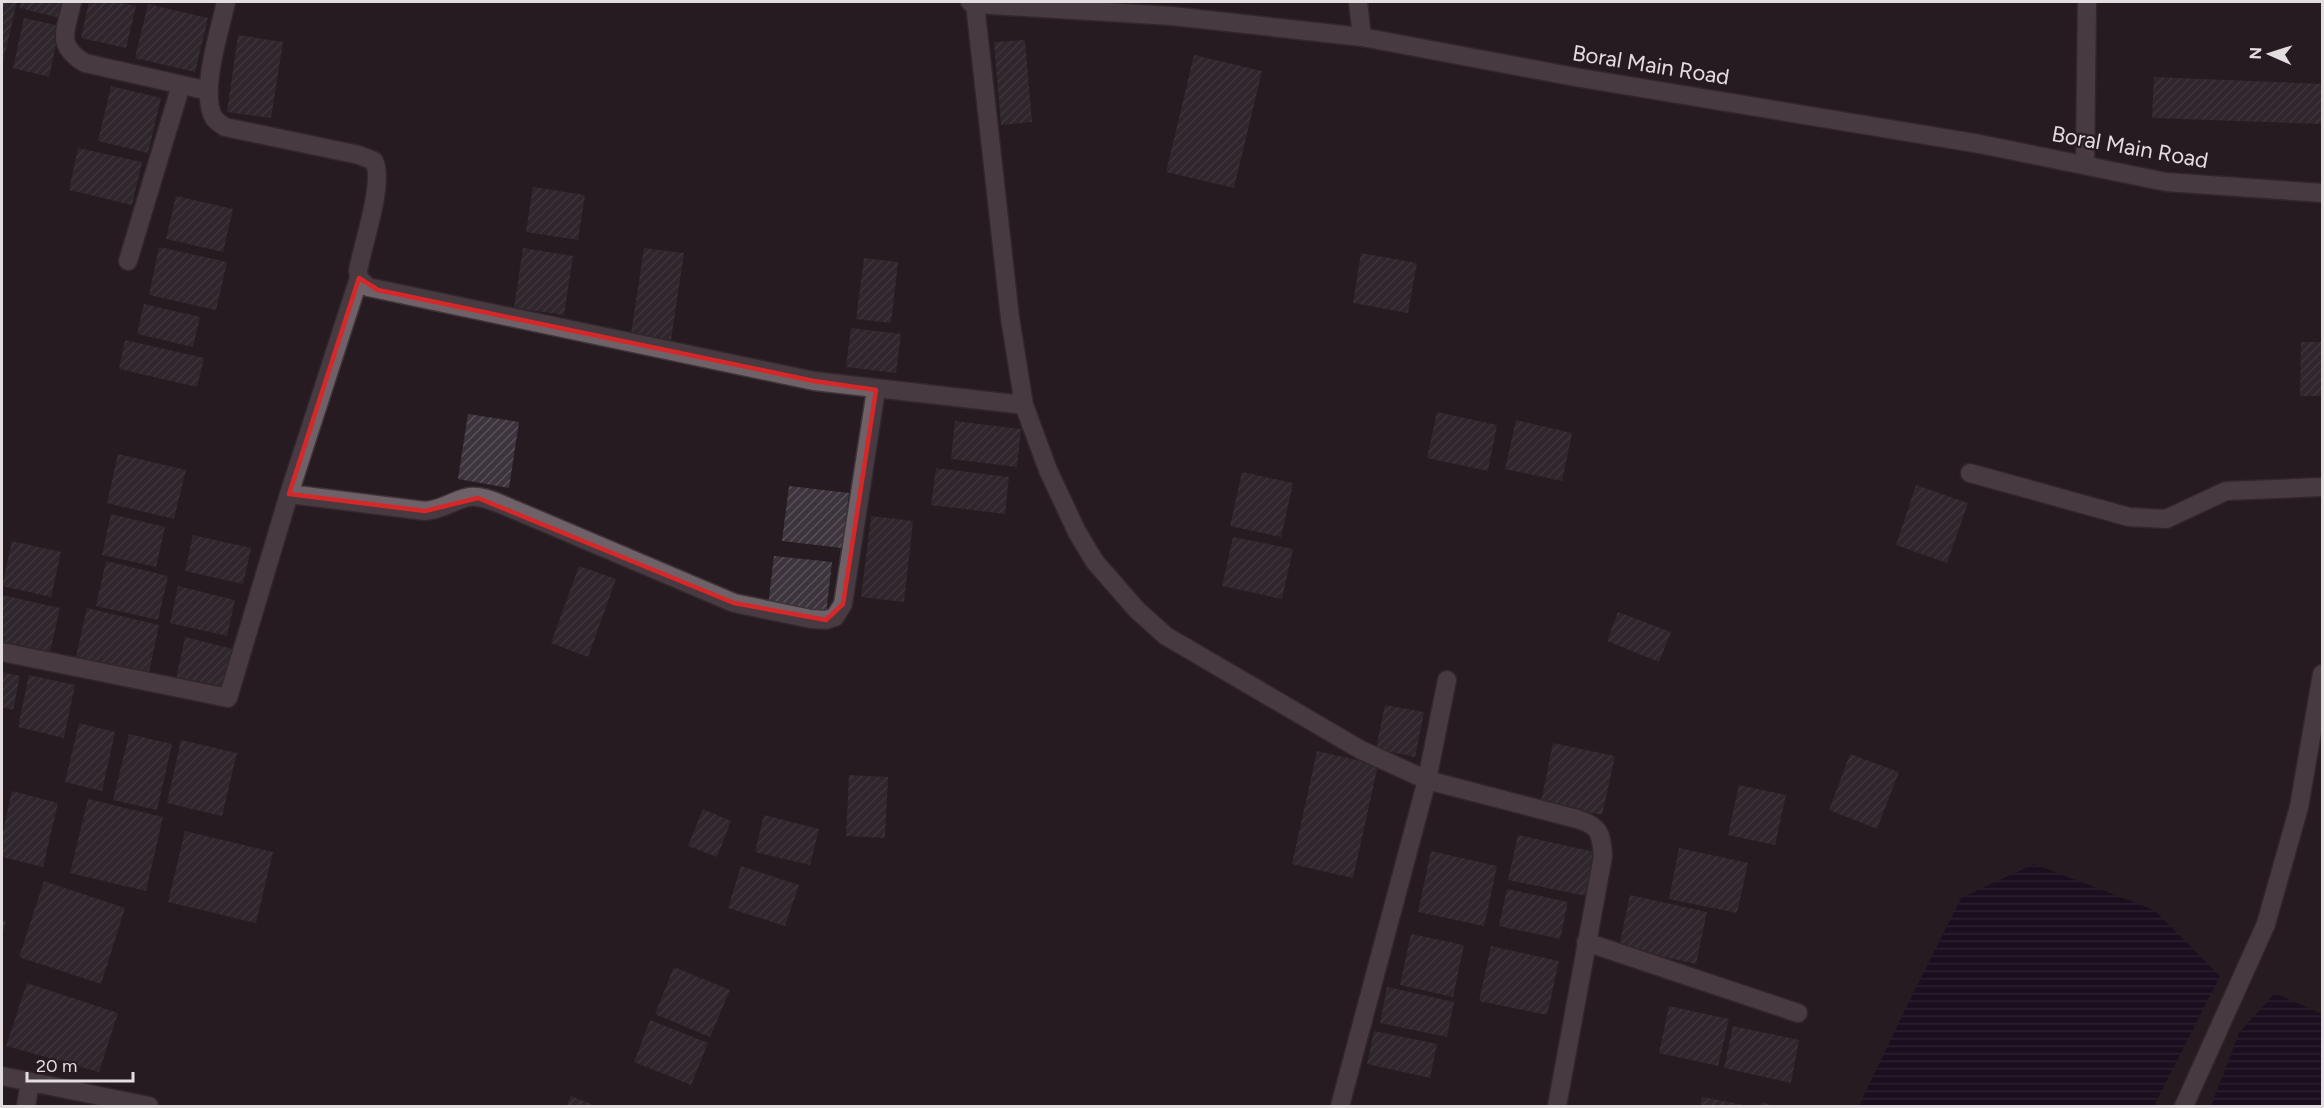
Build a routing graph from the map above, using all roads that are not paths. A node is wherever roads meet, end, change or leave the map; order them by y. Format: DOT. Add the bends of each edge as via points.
graph roads {
  1 [pos="72,2"];
  2 [pos="226,2"];
  3 [pos="1358,2"];
  4 [pos="2088,2"];
  5 [pos="973,3"];
  6 [pos="1362,37"];
  7 [pos="181,85"];
  8 [pos="209,91"];
  9 [pos="2085,164"];
  10 [pos="2322,193"];
  11 [pos="128,261"];
  12 [pos="359,278"];
  13 [pos="876,390"];
  14 [pos="1024,405"];
  15 [pos="1970,473"];
  16 [pos="2322,487"];
  17 [pos="289,494"];
  18 [pos="2,652"];
  19 [pos="2322,674"];
  20 [pos="1447,680"];
  21 [pos="1427,780"];
  22 [pos="1586,942"];
  23 [pos="1798,1013"];
  24 [pos="2,1076"];
  25 [pos="30,1082"];
  26 [pos="26,1107"];
  27 [pos="149,1107"];
  28 [pos="1340,1107"];
  29 [pos="1557,1107"];
  30 [pos="2184,1107"];
  1 -- 7 [label="street" via="64,41 70,55 85,63"];
  2 -- 8 [label="street"];
  3 -- 6 [label="street"];
  4 -- 9 [label="street"];
  5 -- 6 [label="street, Boral Main Road" via="1172,16"];
  5 -- 14 [label="street"];
  6 -- 9 [label="street, Boral Main Road"];
  7 -- 8 [label="street"];
  7 -- 11 [label="street"];
  8 -- 12 [label="street" via="215,120 225,128 374,161 378,183"];
  9 -- 10 [label="street, Boral Main Road" via="2166,182"];
  12 -- 13 [label="street" via="378,290 804,380"];
  12 -- 17 [label="street"];
  13 -- 14 [label="street"];
  13 -- 17 [label="street" via="845,597 835,617 826,620 734,603 478,498 467,497 441,509 425,511"];
  14 -- 21 [label="street" via="1077,532 1095,562 1137,610 1166,636 1229,674 1361,750"];
  15 -- 16 [label="street" via="2128,517 2154,520 2175,515 2226,491"];
  17 -- 18 [label="street" via="228,698"];
  19 -- 30 [label="street" via="2299,807 2266,924"];
  20 -- 21 [label="street"];
  21 -- 22 [label="street" via="1592,824 1598,830 1603,856"];
  21 -- 28 [label="street"];
  22 -- 23 [label="street"];
  22 -- 29 [label="street"];
  24 -- 25 [label="street"];
  25 -- 26 [label="street"];
  25 -- 27 [label="street"];
}
